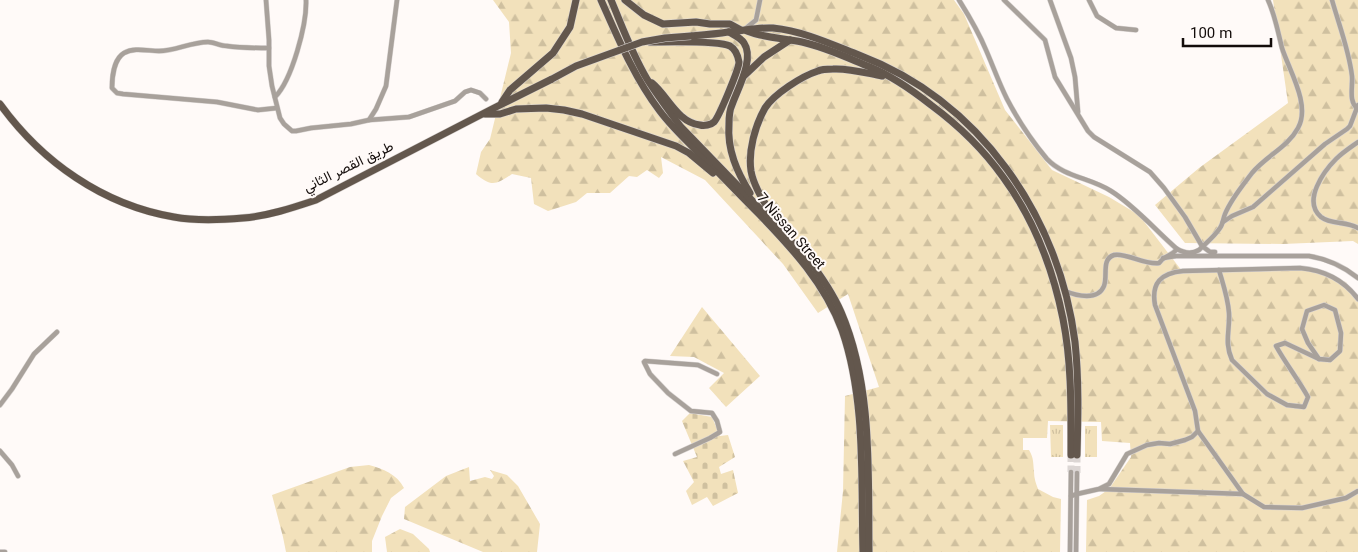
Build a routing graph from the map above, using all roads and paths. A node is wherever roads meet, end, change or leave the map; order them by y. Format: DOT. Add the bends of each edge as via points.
graph roads {
  1 [pos="266,0"];
  2 [pos="306,0"];
  3 [pos="397,0"];
  4 [pos="576,0"];
  5 [pos="601,0"];
  6 [pos="611,0"];
  7 [pos="625,0"];
  8 [pos="760,0"];
  9 [pos="959,0"];
  10 [pos="1004,0"];
  11 [pos="1050,0"];
  12 [pos="1089,0"];
  13 [pos="1268,0"];
  14 [pos="1332,0"];
  15 [pos="743,30"];
  16 [pos="1136,30"];
  17 [pos="729,32"];
  18 [pos="690,39"];
  19 [pos="790,40"];
  20 [pos="269,48"];
  21 [pos="890,77"];
  22 [pos="646,78"];
  23 [pos="742,79"];
  24 [pos="275,97"];
  25 [pos="486,99"];
  26 [pos="0,104"];
  27 [pos="502,104"];
  28 [pos="1358,107"];
  29 [pos="277,108"];
  30 [pos="1078,113"];
  31 [pos="482,114"];
  32 [pos="369,120"];
  33 [pos="1358,142"];
  34 [pos="724,178"];
  35 [pos="756,204"];
  36 [pos="1223,222"];
  37 [pos="779,228"];
  38 [pos="1358,228"];
  39 [pos="1202,246"];
  40 [pos="1177,249"];
  41 [pos="1215,252"];
  42 [pos="1163,258"];
  43 [pos="1219,270"];
  44 [pos="1358,278"];
  45 [pos="1064,291"];
  46 [pos="1358,299"];
  47 [pos="57,332"];
  48 [pos="1319,359"];
  49 [pos="717,374"];
  50 [pos="0,405"];
  51 [pos="1198,431"];
  52 [pos="0,450"];
  53 [pos="675,454"];
  54 [pos="1071,472"];
  55 [pos="1077,473"];
  56 [pos="18,476"];
  57 [pos="1099,489"];
  58 [pos="1358,490"];
  59 [pos="1077,494"];
  60 [pos="1243,494"];
  61 [pos="1070,496"];
  62 [pos="0,552"];
  63 [pos="5,552"];
  64 [pos="863,552"];
  65 [pos="869,552"];
  66 [pos="1070,552"];
  67 [pos="1076,552"];
  1 -- 20 [label="street"];
  2 -- 24 [label="street" via="302,36 283,86"];
  3 -- 32 [label="street" via="386,86"];
  4 -- 27 [label="main road" via="570,27 553,53 510,90"];
  5 -- 34 [label="main road, 7 Nissan Street" via="632,69 659,110"];
  6 -- 22 [label="main road, 7 Nissan Street"];
  7 -- 15 [label="main road" via="644,15 663,24 730,24"];
  8 -- 15 [label="street" via="756,20"];
  9 -- 40 [label="street" via="978,33 1010,105 1048,160 1060,170 1102,186 1116,195"];
  10 -- 30 [label="street" via="1045,40 1055,77"];
  11 -- 30 [label="street" via="1071,58"];
  12 -- 16 [label="street" via="1097,16 1116,28"];
  13 -- 36 [label="street" via="1298,90 1301,123 1289,141 1252,173 1236,195"];
  14 -- 28 [label="street" via="1352,75 1353,106"];
  15 -- 17 [label="main road"];
  15 -- 19 [label="main road"];
  15 -- 45 [label="main road" via="775,28 805,34 873,60 946,105 983,141 1024,194 1047,239"];
  17 -- 18 [label="main road"];
  17 -- 23 [label="main road" via="745,44 748,53"];
  18 -- 22 [label="main road" via="730,46 737,54 737,72 714,122 699,125 686,119"];
  18 -- 27 [label="main road, طريق القصر الثاني, bridge" via="665,38 642,42 576,66"];
  19 -- 21 [label="main road" via="826,49"];
  19 -- 23 [label="main road" via="764,56"];
  20 -- 24 [label="street"];
  20 -- 29 [label="street" via="210,42 163,51 126,52 116,63 112,88 123,94 217,102 258,110"];
  21 -- 37 [label="main road" via="834,68 818,71 800,79 775,97 766,108 754,135 751,170 754,182"];
  21 -- 45 [label="main road" via="915,92 972,140 1003,176 1026,213 1053,277 1064,321 1074,455 1077,368"];
  22 -- 35 [label="main road, 7 Nissan Street" via="681,127"];
  23 -- 35 [label="main road" via="730,108 729,142 738,175"];
  24 -- 29 [label="street"];
  25 -- 32 [label="street" via="471,90 455,101 423,113"];
  26 -- 31 [label="main road, طريق القصر الثاني" via="27,138 76,178 148,211 206,220 267,214 316,200"];
  27 -- 31 [label="main road, طريق القصر الثاني"];
  28 -- 36 [label="street" via="1347,129 1320,148 1253,207"];
  29 -- 32 [label="street" via="284,124 292,131"];
  30 -- 39 [label="street" via="1088,131 1143,166 1157,179"];
  31 -- 34 [label="main road" via="546,108 582,114 676,146"];
  33 -- 38 [label="street" via="1328,168 1314,192 1316,212 1323,218"];
  34 -- 64 [label="main road, 7 Nissan Street" via="801,259 828,301 842,331 851,362 860,424"];
  35 -- 37 [label="main road, 7 Nissan Street"];
  36 -- 39 [label="street"];
  37 -- 65 [label="main road, 7 Nissan Street" via="822,276 841,311 857,360 866,424"];
  39 -- 40 [label="street" via="1195,253"];
  39 -- 41 [label="street"];
  40 -- 42 [label="street"];
  42 -- 44 [label="street" via="1309,256 1332,262"];
  42 -- 45 [label="street" via="1154,264 1112,256 1105,266 1104,284 1099,292 1082,296"];
  43 -- 46 [label="street" via="1311,269 1340,280"];
  43 -- 48 [label="street" via="1228,304 1229,354 1267,394 1287,405 1304,406 1308,397 1276,346 1285,343"];
  43 -- 51 [label="street" via="1169,273 1158,282 1154,291 1155,305 1196,411"];
  47 -- 50 [label="street" via="34,354"];
  48 -- 48 [label="street" via="1302,329 1307,311 1324,305 1335,310 1341,334 1340,351 1330,360"];
  49 -- 53 [label="street" via="698,365 645,361 650,374 683,405 691,411 712,413 717,421 720,432"];
  51 -- 57 [label="street" via="1185,440 1147,445 1127,454 1109,484"];
  51 -- 60 [label="street"];
  52 -- 56 [label="street"];
  54 -- 61 [label="street"];
  55 -- 59 [label="street"];
  57 -- 59 [label="street"];
  57 -- 60 [label="street"];
  58 -- 60 [label="street" via="1346,498 1302,508 1264,507"];
  59 -- 61 [label="street"];
  59 -- 67 [label="street"];
  61 -- 66 [label="street"];
  62 -- 63 [label="street"];
}
